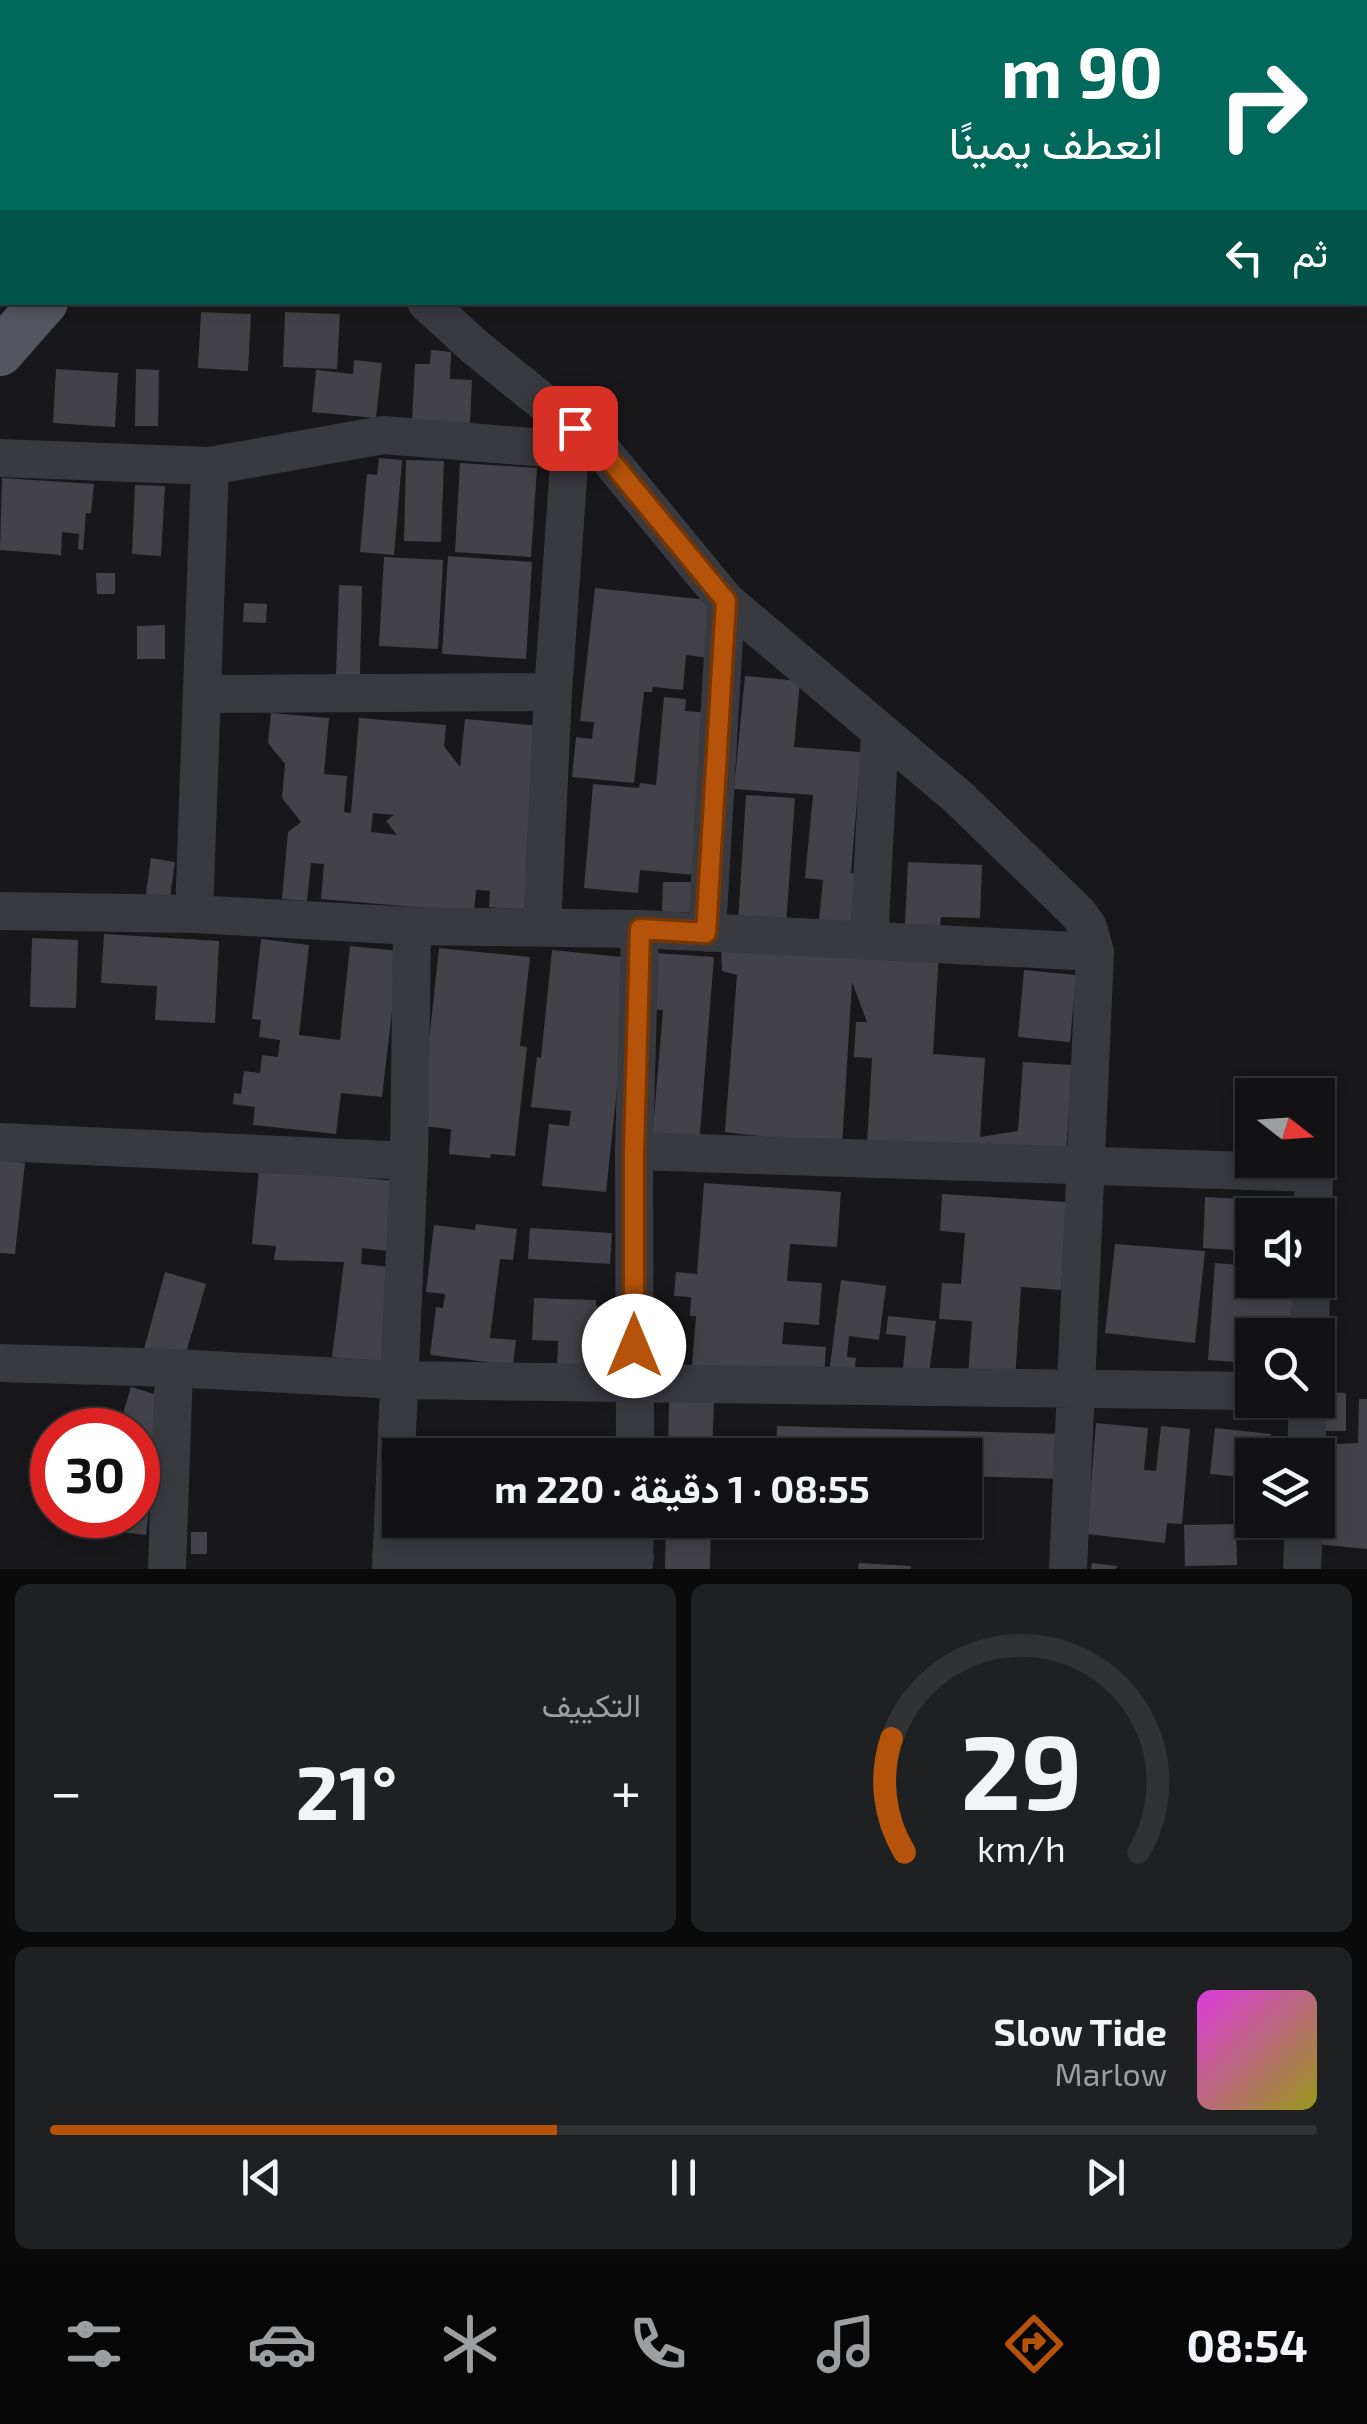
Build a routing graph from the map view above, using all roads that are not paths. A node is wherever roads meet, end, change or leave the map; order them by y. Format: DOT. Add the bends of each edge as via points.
graph roads {
  1 [pos="41,305"];
  2 [pos="429,305"];
  3 [pos="0,352"];
  4 [pos="585,449"];
  5 [pos="0,458"];
  6 [pos="210,466"];
  7 [pos="726,601"];
  8 [pos="554,692"];
  9 [pos="203,694"];
  10 [pos="880,731"];
  11 [pos="0,911"];
  12 [pos="194,914"];
  13 [pos="412,926"];
  14 [pos="542,927"];
  15 [pos="640,929"];
  16 [pos="706,933"];
  17 [pos="869,941"];
  18 [pos="1094,952"];
  19 [pos="0,1142"];
  20 [pos="634,1151"];
  21 [pos="409,1161"];
  22 [pos="1087,1166"];
  23 [pos="1313,1198"];
  24 [pos="0,1364"];
  25 [pos="174,1368"];
  26 [pos="397,1380"];
  27 [pos="634,1385"];
  28 [pos="1074,1387"];
  29 [pos="1235,1391"];
  30 [pos="635,1438"];
  31 [pos="1303,1538"];
  32 [pos="635,1549"];
  33 [pos="391,1563"];
  34 [pos="167,1569"];
  35 [pos="1068,1569"];
  36 [pos="1302,1569"];
  1 -- 3 [label="main road"];
  2 -- 4 [label="street"];
  4 -- 6 [label="street" via="383,435"];
  4 -- 7 [label="street"];
  4 -- 8 [label="street"];
  5 -- 6 [label="street"];
  6 -- 9 [label="street"];
  7 -- 10 [label="street"];
  7 -- 16 [label="street"];
  8 -- 9 [label="street"];
  8 -- 14 [label="street"];
  9 -- 12 [label="street"];
  10 -- 17 [label="street"];
  10 -- 18 [label="street" via="1078,912"];
  11 -- 12 [label="street"];
  12 -- 13 [label="street"];
  13 -- 14 [label="street"];
  13 -- 21 [label="street"];
  14 -- 15 [label="street"];
  15 -- 16 [label="street"];
  15 -- 20 [label="street"];
  16 -- 17 [label="street"];
  17 -- 18 [label="street"];
  18 -- 22 [label="street"];
  19 -- 21 [label="street"];
  20 -- 22 [label="street"];
  20 -- 27 [label="street"];
  21 -- 26 [label="street"];
  22 -- 23 [label="street" via="1314,1173"];
  22 -- 28 [label="street"];
  24 -- 25 [label="street"];
  25 -- 26 [label="street"];
  25 -- 34 [label="street"];
  26 -- 27 [label="street"];
  26 -- 33 [label="street"];
  27 -- 28 [label="street"];
  27 -- 30 [label="street"];
  28 -- 29 [label="street"];
  28 -- 35 [label="street"];
  31 -- 36 [label="street"];
  32 -- 33 [label="street"];
}
